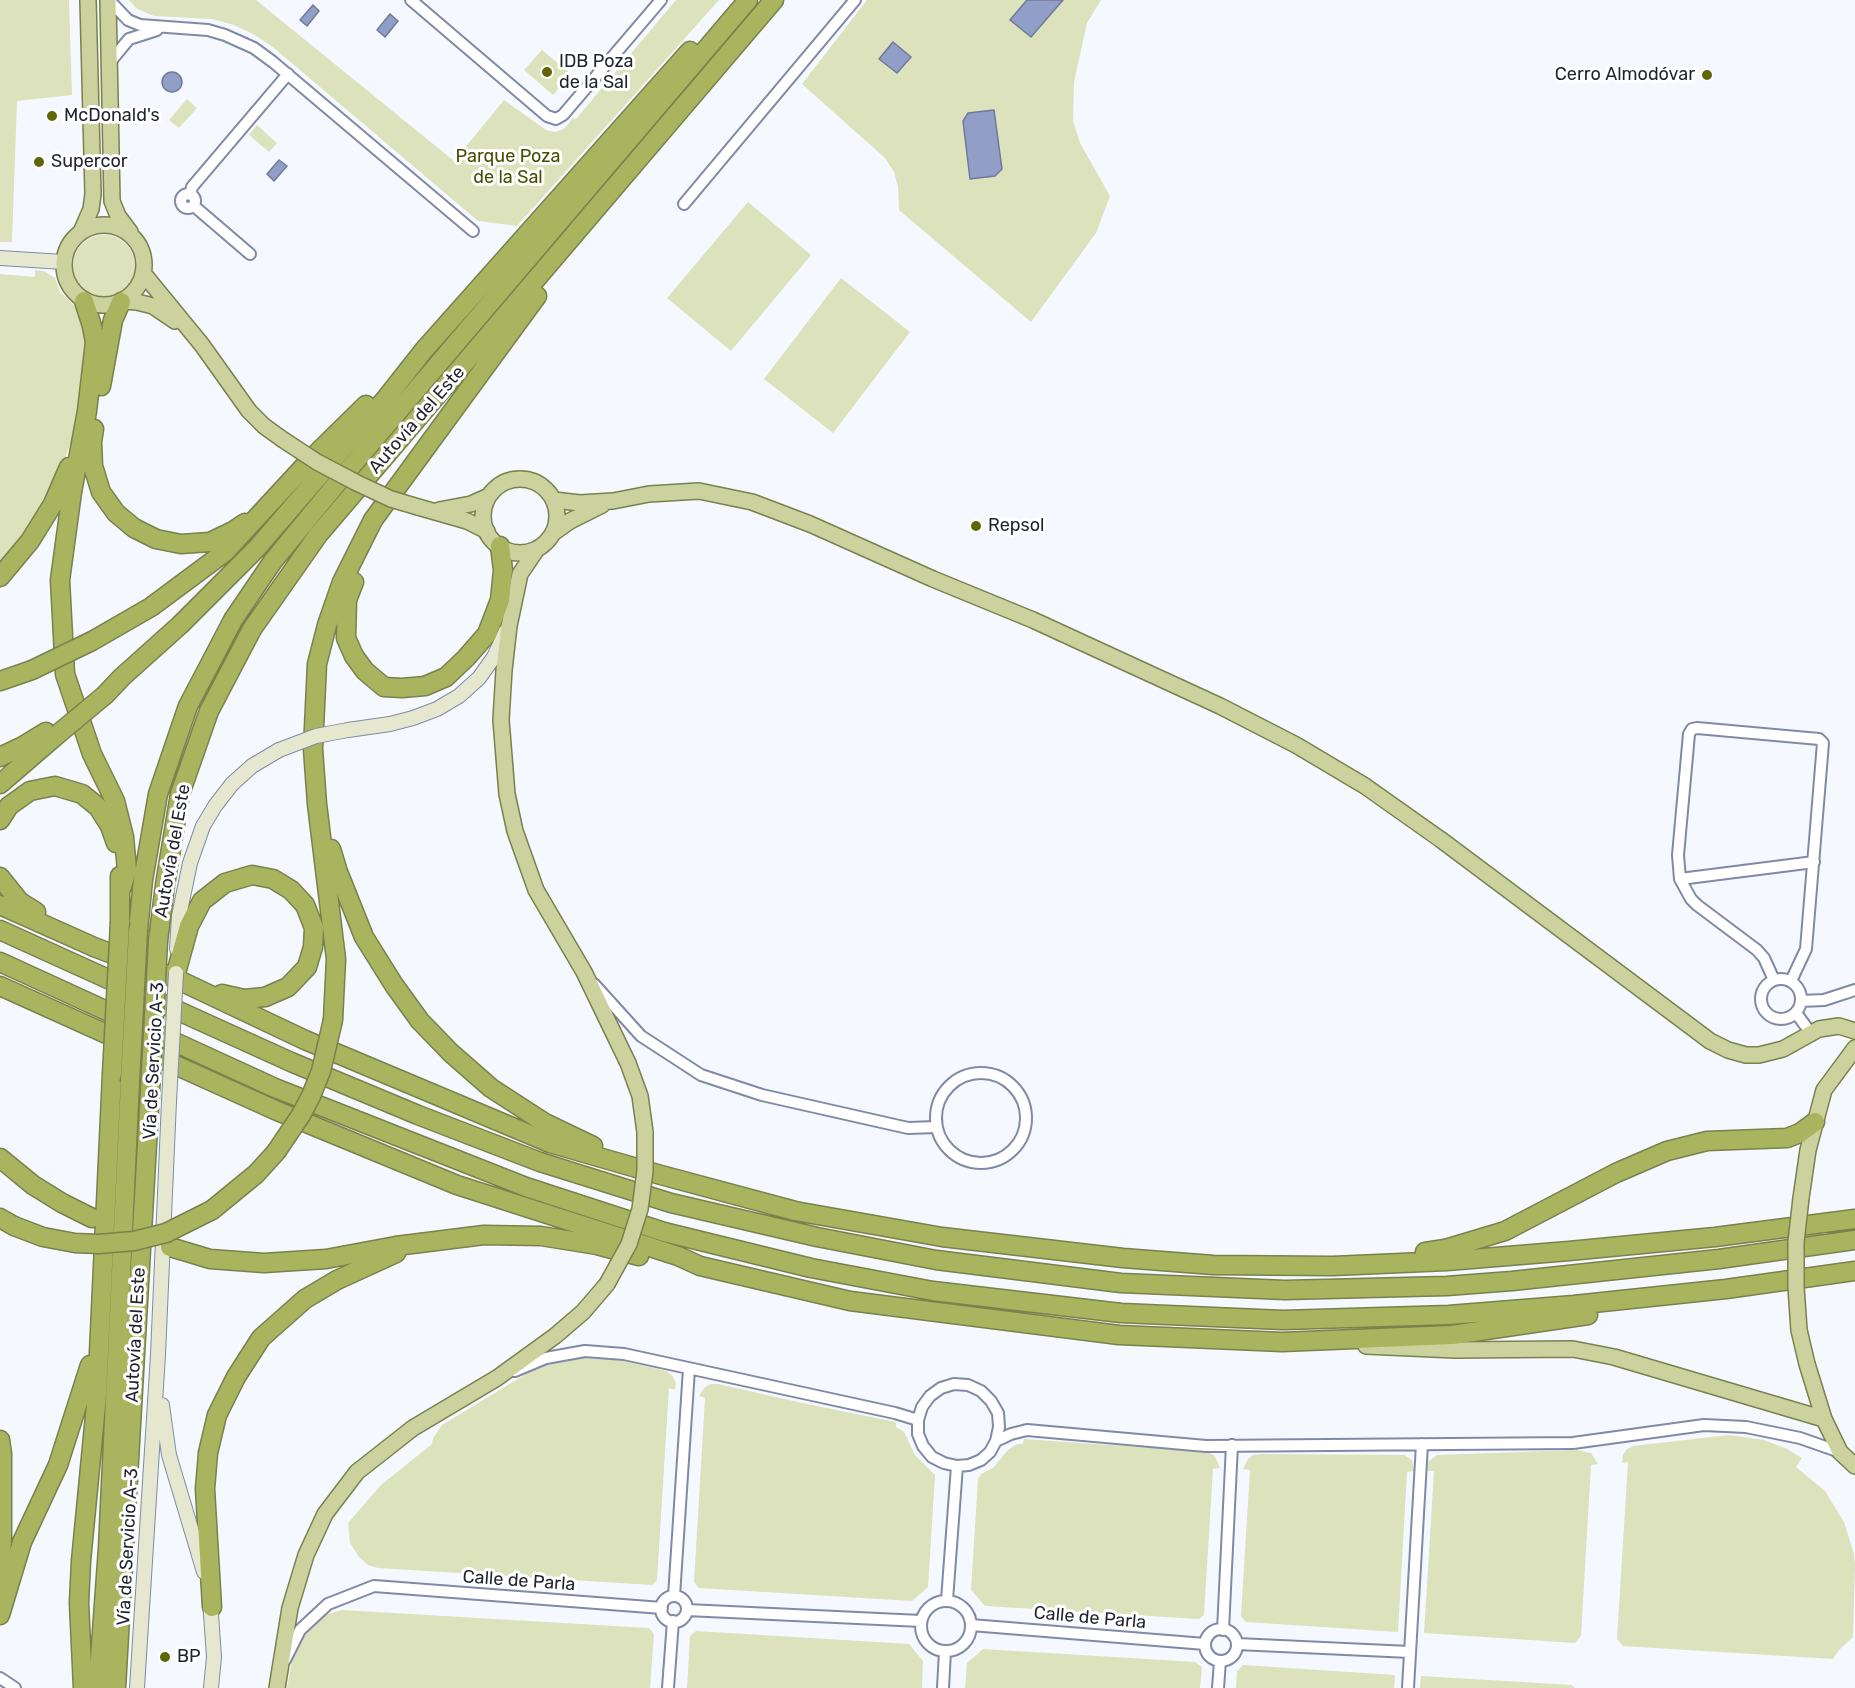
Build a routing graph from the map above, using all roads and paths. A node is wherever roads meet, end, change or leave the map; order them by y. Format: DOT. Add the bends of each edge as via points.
graph roads {
  1 [pos="88,0"];
  2 [pos="109,0"];
  3 [pos="411,0"];
  4 [pos="661,0"];
  5 [pos="735,0"];
  6 [pos="748,0"];
  7 [pos="774,0"];
  8 [pos="855,0"];
  9 [pos="166,28"];
  10 [pos="109,62"];
  11 [pos="288,74"];
  12 [pos="684,204"];
  13 [pos="473,231"];
  14 [pos="81,232"];
  15 [pos="131,235"];
  16 [pos="569,242"];
  17 [pos="250,254"];
  18 [pos="0,258"];
  19 [pos="64,262"];
  20 [pos="143,273"];
  21 [pos="84,301"];
  22 [pos="122,301"];
  23 [pos="187,329"];
  24 [pos="424,350"];
  25 [pos="87,411"];
  26 [pos="428,445"];
  27 [pos="489,496"];
  28 [pos="554,500"];
  29 [pos="613,501"];
  30 [pos="266,508"];
  31 [pos="426,509"];
  32 [pos="487,531"];
  33 [pos="553,533"];
  34 [pos="500,546"];
  35 [pos="537,549"];
  36 [pos="0,577"];
  37 [pos="509,626"];
  38 [pos="0,683"];
  39 [pos="56,730"];
  40 [pos="0,757"];
  41 [pos="0,784"];
  42 [pos="317,804"];
  43 [pos="0,820"];
  44 [pos="1814,862"];
  45 [pos="0,877"];
  46 [pos="1680,879"];
  47 [pos="122,887"];
  48 [pos="0,905"];
  49 [pos="0,930"];
  50 [pos="94,947"];
  51 [pos="0,962"];
  52 [pos="584,972"];
  53 [pos="173,974"];
  54 [pos="1774,980"];
  55 [pos="1791,981"];
  56 [pos="0,986"];
  57 [pos="1855,990"];
  58 [pos="1801,1001"];
  59 [pos="1796,1013"];
  60 [pos="1855,1030"];
  61 [pos="1810,1032"];
  62 [pos="1855,1048"];
  63 [pos="291,1062"];
  64 [pos="274,1088"];
  65 [pos="1815,1122"];
  66 [pos="936,1127"];
  67 [pos="550,1143"];
  68 [pos="0,1158"];
  69 [pos="661,1175"];
  70 [pos="457,1185"];
  71 [pos="92,1218"];
  72 [pos="1855,1219"];
  73 [pos="7,1222"];
  74 [pos="1855,1240"];
  75 [pos="432,1242"];
  76 [pos="170,1247"];
  77 [pos="1213,1265"];
  78 [pos="700,1266"];
  79 [pos="1333,1266"];
  80 [pos="1855,1271"];
  81 [pos="1571,1275"];
  82 [pos="1726,1289"];
  83 [pos="99,1325"];
  84 [pos="1282,1342"];
  85 [pos="158,1355"];
  86 [pos="689,1369"];
  87 [pos="497,1378"];
  88 [pos="1824,1419"];
  89 [pos="918,1420"];
  90 [pos="0,1440"];
  91 [pos="996,1441"];
  92 [pos="1422,1444"];
  93 [pos="1232,1446"];
  94 [pos="1840,1452"];
  95 [pos="957,1466"];
  96 [pos="1855,1466"];
  97 [pos="0,1575"];
  98 [pos="674,1596"];
  99 [pos="947,1600"];
  100 [pos="212,1607"];
  101 [pos="662,1608"];
  102 [pos="687,1610"];
  103 [pos="0,1615"];
  104 [pos="921,1621"];
  105 [pos="673,1622"];
  106 [pos="971,1625"];
  107 [pos="1223,1630"];
  108 [pos="1205,1644"];
  109 [pos="1237,1644"];
  110 [pos="945,1651"];
  111 [pos="1410,1652"];
  112 [pos="1220,1661"];
  113 [pos="280,1671"];
  114 [pos="0,1678"];
  115 [pos="15,1688"];
  116 [pos="83,1688"];
  117 [pos="98,1688"];
  118 [pos="116,1688"];
  119 [pos="137,1688"];
  120 [pos="211,1688"];
  121 [pos="277,1688"];
  122 [pos="668,1688"];
  123 [pos="943,1688"];
  124 [pos="1218,1688"];
  125 [pos="1408,1688"];
  1 -- 14 [label="main road" via="93,194"];
  2 -- 9 [label="street" via="128,20"];
  2 -- 10 [label="main road"];
  3 -- 4 [label="street" via="547,116 556,119"];
  5 -- 24 [label="highway"];
  6 -- 117 [label="highway, Autovía del Este, bridge" via="273,561 233,620 188,706 158,794 138,931"];
  7 -- 16 [label="highway, Autovía del Este"];
  8 -- 12 [label="street"];
  9 -- 10 [label="street" via="129,39"];
  9 -- 11 [label="street" via="225,35 259,52"];
  10 -- 15 [label="main road" via="112,201"];
  11 -- 13 [label="street"];
  11 -- 17 [label="street" via="192,187 192,200"];
  14 -- 15 [label="main road" via="102,225 123,229"];
  14 -- 19 [label="main road" via="71,242"];
  15 -- 20 [label="main road" via="144,257"];
  16 -- 26 [label="highway" via="560,264"];
  16 -- 118 [label="highway, Autovía del Este, bridge" via="318,535 252,628 208,711 180,794 158,940"];
  18 -- 19 [label="main road"];
  19 -- 21 [label="main road" via="71,290"];
  20 -- 22 [label="main road" via="138,287"];
  20 -- 23 [label="main road"];
  21 -- 22 [label="main road" via="107,307"];
  21 -- 25 [label="highway" via="95,342"];
  22 -- 23 [label="main road" via="153,306"];
  22 -- 30 [label="highway" via="113,320 92,442 93,466 101,492 116,513 134,528 156,540 181,544 210,542"];
  23 -- 31 [label="main road, bridge" via="264,426 357,483"];
  24 -- 30 [label="highway"];
  24 -- 39 [label="highway" via="257,548 180,625"];
  25 -- 36 [label="highway" via="53,504 30,541"];
  25 -- 47 [label="highway" via="60,580 65,674 92,754 115,801 127,870"];
  26 -- 34 [label="highway" via="361,563 347,600 346,638 365,671 384,687 425,686 446,677 487,633 500,600"];
  26 -- 42 [label="highway" via="373,520 342,582 327,625 317,664 315,696"];
  27 -- 28 [label="main road" via="503,483 521,479 537,483"];
  27 -- 31 [label="main road" via="471,504"];
  27 -- 32 [label="main road" via="484,520"];
  28 -- 29 [label="main road"];
  28 -- 33 [label="main road" via="557,522"];
  29 -- 33 [label="main road" via="589,510"];
  29 -- 61 [label="main road" via="699,491 752,502 1015,612 1220,706 1365,786 1710,1041 1728,1050 1759,1055 1783,1049"];
  30 -- 38 [label="highway, bridge" via="225,552 151,607 93,642"];
  31 -- 32 [label="main road"];
  32 -- 34 [label="main road"];
  33 -- 35 [label="main road"];
  34 -- 35 [label="main road" via="522,553"];
  35 -- 37 [label="main road" via="520,574"];
  37 -- 52 [label="main road" via="501,720 507,794 515,831 536,890"];
  37 -- 53 [label="main road, Vía de Servicio A-3, bridge" via="478,678 437,709 390,724 316,736 279,750 232,784 203,826 190,862"];
  39 -- 40 [label="highway"];
  39 -- 41 [label="highway"];
  42 -- 69 [label="highway" via="364,937 420,1021 491,1088 536,1118"];
  42 -- 73 [label="highway, bridge" via="336,958 333,1020 311,1096 276,1152 212,1210 166,1233 134,1241 75,1243 43,1237"];
  43 -- 47 [label="highway" via="9,806 30,792 55,786 82,794 98,807 110,826 117,846"];
  44 -- 46 [label="street"];
  44 -- 46 [label="street" via="1823,743 1697,728 1689,734 1678,855"];
  44 -- 55 [label="street" via="1806,949"];
  45 -- 50 [label="highway" via="20,902"];
  46 -- 54 [label="street" via="1697,905 1757,950"];
  47 -- 83 [label="highway, bridge"];
  48 -- 50 [label="highway"];
  49 -- 63 [label="highway"];
  50 -- 53 [label="highway"];
  51 -- 64 [label="highway"];
  52 -- 66 [label="street" via="641,1036 701,1075 762,1095 908,1128"];
  52 -- 87 [label="main road, bridge" via="640,1096 645,1132 640,1209 629,1244 607,1284 555,1336"];
  53 -- 53 [label="highway" via="202,901 225,883 252,875 273,879 305,905 314,928 314,947 307,967 288,987 265,997 244,999"];
  53 -- 67 [label="highway" via="305,1040"];
  53 -- 85 [label="main road, Vía de Servicio A-3, bridge"];
  54 -- 55 [label="street"];
  54 -- 59 [label="street" via="1762,994 1763,1007 1778,1019"];
  55 -- 58 [label="street" via="1799,990"];
  56 -- 70 [label="highway" via="275,1110"];
  57 -- 58 [label="street" via="1824,1000"];
  58 -- 59 [label="street"];
  59 -- 61 [label="street"];
  60 -- 61 [label="main road" via="1839,1026"];
  62 -- 65 [label="main road" via="1824,1090"];
  63 -- 67 [label="highway" via="439,1114"];
  63 -- 81 [label="highway" via="540,1162 660,1199 817,1237 936,1260 1121,1283 1285,1290 1447,1286"];
  64 -- 70 [label="highway"];
  64 -- 82 [label="highway" via="526,1187 664,1232 811,1268 933,1291 1121,1313 1283,1320 1449,1315"];
  65 -- 77 [label="highway" via="1787,1138 1707,1141 1667,1151 1505,1231 1445,1249 1363,1259"];
  65 -- 88 [label="main road, bridge" via="1801,1198 1796,1287 1799,1330"];
  66 -- 66 [label="street" via="949,1151 960,1159 985,1164 1008,1155 1017,1146 1027,1120 1024,1105 1012,1086 993,1074 977,1073 962,1077 940,1097"];
  67 -- 69 [label="highway"];
  68 -- 71 [label="highway" via="33,1185"];
  69 -- 77 [label="highway" via="795,1211 942,1237"];
  70 -- 78 [label="highway"];
  72 -- 79 [label="highway" via="1569,1251"];
  74 -- 81 [label="highway"];
  75 -- 76 [label="highway" via="326,1259 264,1263 210,1258"];
  75 -- 78 [label="highway" via="484,1235 541,1236 597,1245 678,1266"];
  75 -- 100 [label="highway" via="392,1254 305,1299 261,1338 236,1377 217,1415 208,1453 205,1489"];
  77 -- 79 [label="highway"];
  78 -- 84 [label="highway" via="850,1301 1119,1335"];
  79 -- 81 [label="highway"];
  80 -- 82 [label="highway"];
  82 -- 84 [label="highway" via="1452,1335"];
  83 -- 103 [label="highway" via="65,1445 22,1542"];
  83 -- 116 [label="highway" via="97,1395 79,1603"];
  84 -- 88 [label="main road" via="1455,1350 1573,1349 1614,1357"];
  85 -- 100 [label="main road" via="169,1455"];
  85 -- 119 [label="main road, Vía de Servicio A-3"];
  86 -- 87 [label="street" via="624,1354 585,1351 546,1358"];
  86 -- 89 [label="street"];
  86 -- 98 [label="street"];
  87 -- 113 [label="main road" via="412,1428 357,1472 325,1514 306,1555 290,1608"];
  88 -- 94 [label="main road"];
  89 -- 91 [label="street" via="922,1407 941,1388 968,1385 981,1391 998,1413"];
  89 -- 95 [label="street" via="918,1434 932,1457"];
  90 -- 97 [label="highway"];
  91 -- 93 [label="street" via="1027,1430"];
  91 -- 95 [label="street" via="981,1460"];
  92 -- 93 [label="street"];
  92 -- 94 [label="street" via="1573,1443 1704,1425 1746,1427 1800,1438"];
  92 -- 111 [label="street"];
  93 -- 107 [label="street"];
  94 -- 96 [label="main road"];
  95 -- 99 [label="street"];
  98 -- 101 [label="street"];
  98 -- 102 [label="street" via="683,1599"];
  99 -- 104 [label="street" via="928,1608"];
  99 -- 106 [label="street" via="966,1611"];
  100 -- 120 [label="main road"];
  101 -- 105 [label="street" via="665,1618"];
  101 -- 113 [label="street, Calle de Parla" via="374,1586 328,1604 300,1630"];
  102 -- 104 [label="street"];
  102 -- 105 [label="street" via="683,1618"];
  104 -- 110 [label="street" via="929,1644"];
  105 -- 122 [label="street"];
  106 -- 108 [label="street, Calle de Parla"];
  106 -- 110 [label="street" via="966,1641"];
  107 -- 108 [label="street" via="1211,1633"];
  107 -- 109 [label="street" via="1234,1636"];
  108 -- 112 [label="street" via="1209,1656"];
  109 -- 111 [label="street"];
  109 -- 112 [label="street" via="1230,1658"];
  110 -- 123 [label="street"];
  111 -- 125 [label="street"];
  112 -- 124 [label="street"];
  113 -- 121 [label="main road"];
  114 -- 115 [label="street"];
}
